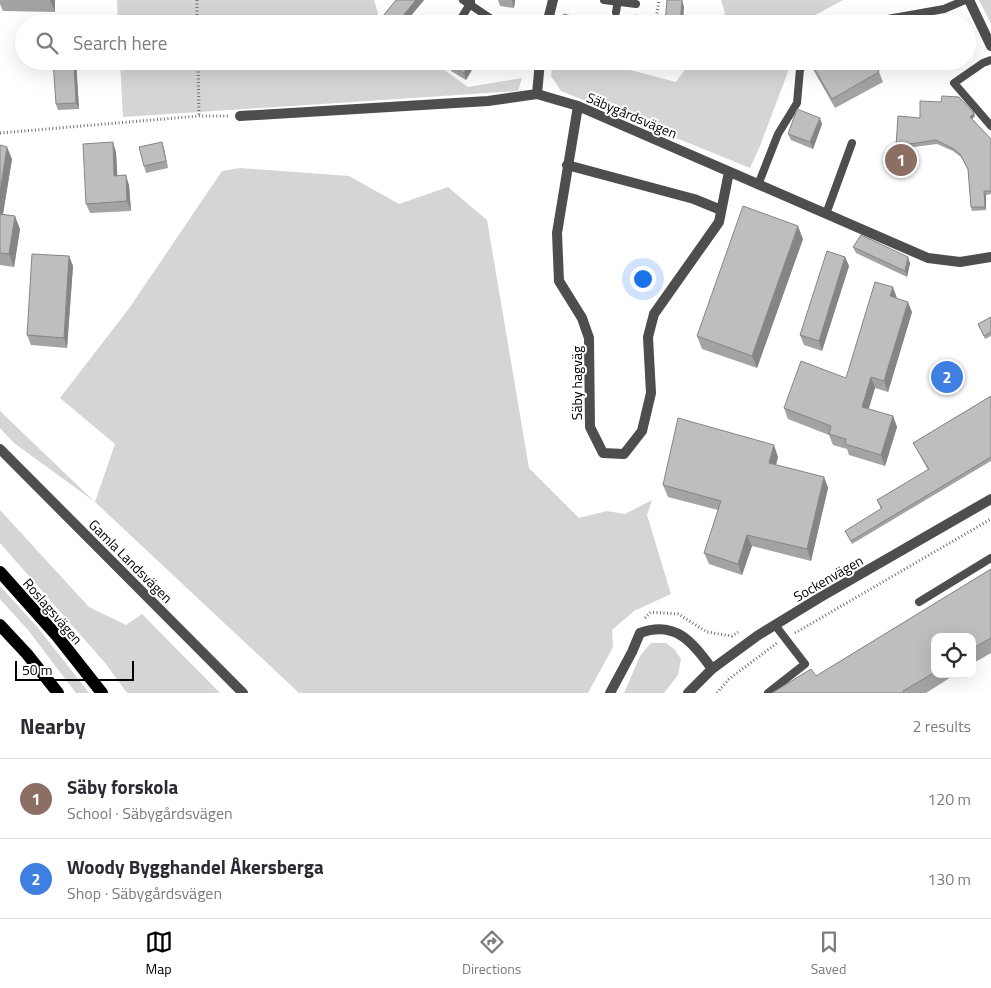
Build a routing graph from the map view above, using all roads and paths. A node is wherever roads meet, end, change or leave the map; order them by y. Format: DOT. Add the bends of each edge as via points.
graph roads {
  1 [pos="196,0"];
  2 [pos="552,0"];
  3 [pos="604,0"];
  4 [pos="659,0"];
  5 [pos="967,0"];
  6 [pos="468,1"];
  7 [pos="618,1"];
  8 [pos="636,4"];
  9 [pos="616,12"];
  10 [pos="197,15"];
  11 [pos="462,15"];
  12 [pos="487,15"];
  13 [pos="549,15"];
  14 [pos="635,15"];
  15 [pos="657,15"];
  16 [pos="910,15"];
  17 [pos="975,15"];
  18 [pos="976,17"];
  19 [pos="991,46"];
  20 [pos="991,60"];
  21 [pos="976,68"];
  22 [pos="198,70"];
  23 [pos="539,70"];
  24 [pos="800,70"];
  25 [pos="973,70"];
  26 [pos="537,94"];
  27 [pos="578,106"];
  28 [pos="199,116"];
  29 [pos="240,116"];
  30 [pos="991,126"];
  31 [pos="0,133"];
  32 [pos="852,143"];
  33 [pos="567,165"];
  34 [pos="729,172"];
  35 [pos="758,184"];
  36 [pos="721,210"];
  37 [pos="826,214"];
  38 [pos="991,257"];
  39 [pos="0,449"];
  40 [pos="991,499"];
  41 [pos="991,519"];
  42 [pos="991,558"];
  43 [pos="0,572"];
  44 [pos="918,602"];
  45 [pos="0,625"];
  46 [pos="775,625"];
  47 [pos="785,639"];
  48 [pos="712,669"];
  49 [pos="58,693"];
  50 [pos="102,693"];
  51 [pos="243,693"];
  52 [pos="610,693"];
  53 [pos="688,693"];
  54 [pos="717,693"];
  55 [pos="768,693"];
  1 -- 10 [label="path"];
  2 -- 13 [label="street"];
  3 -- 7 [label="lane"];
  4 -- 15 [label="path"];
  5 -- 16 [label="lane" via="944,9"];
  5 -- 17 [label="street"];
  6 -- 11 [label="lane"];
  6 -- 12 [label="lane"];
  7 -- 8 [label="lane"];
  7 -- 9 [label="lane"];
  8 -- 14 [label="path"];
  18 -- 19 [label="street"];
  20 -- 21 [label="lane"];
  22 -- 28 [label="path"];
  23 -- 26 [label="street"];
  24 -- 35 [label="lane" via="797,103 778,134"];
  25 -- 30 [label="lane" via="954,83"];
  26 -- 27 [label="street, Säbygårdsvägen"];
  26 -- 29 [label="street, Säbygårdsvägen" via="488,101"];
  27 -- 33 [label="street, Säby hagväg"];
  27 -- 34 [label="street, Säbygårdsvägen"];
  28 -- 29 [label="path"];
  28 -- 31 [label="path"];
  32 -- 37 [label="lane"];
  33 -- 36 [label="street" via="694,199"];
  33 -- 36 [label="street, Säby hagväg" via="557,233 559,281 582,318 589,338 590,427 603,453 624,454 642,431 651,393 648,337 654,314 718,222"];
  34 -- 35 [label="street, Säbygårdsvägen"];
  34 -- 36 [label="street, Säby hagväg"];
  35 -- 37 [label="street, Säbygårdsvägen"];
  37 -- 38 [label="street, Säbygårdsvägen" via="928,258 960,262"];
  39 -- 51 [label="street, Gamla Landsvägen"];
  40 -- 46 [label="street, Sockenvägen"];
  41 -- 47 [label="path"];
  42 -- 44 [label="lane"];
  43 -- 50 [label="main road, Roslagsvägen"];
  45 -- 49 [label="main road"];
  46 -- 47 [label="lane"];
  46 -- 48 [label="street, Sockenvägen"];
  47 -- 54 [label="path" via="736,673"];
  47 -- 55 [label="lane" via="805,664"];
  48 -- 52 [label="street" via="698,650 679,633 653,628 640,633"];
  48 -- 53 [label="street, Sockenvägen"];
}
